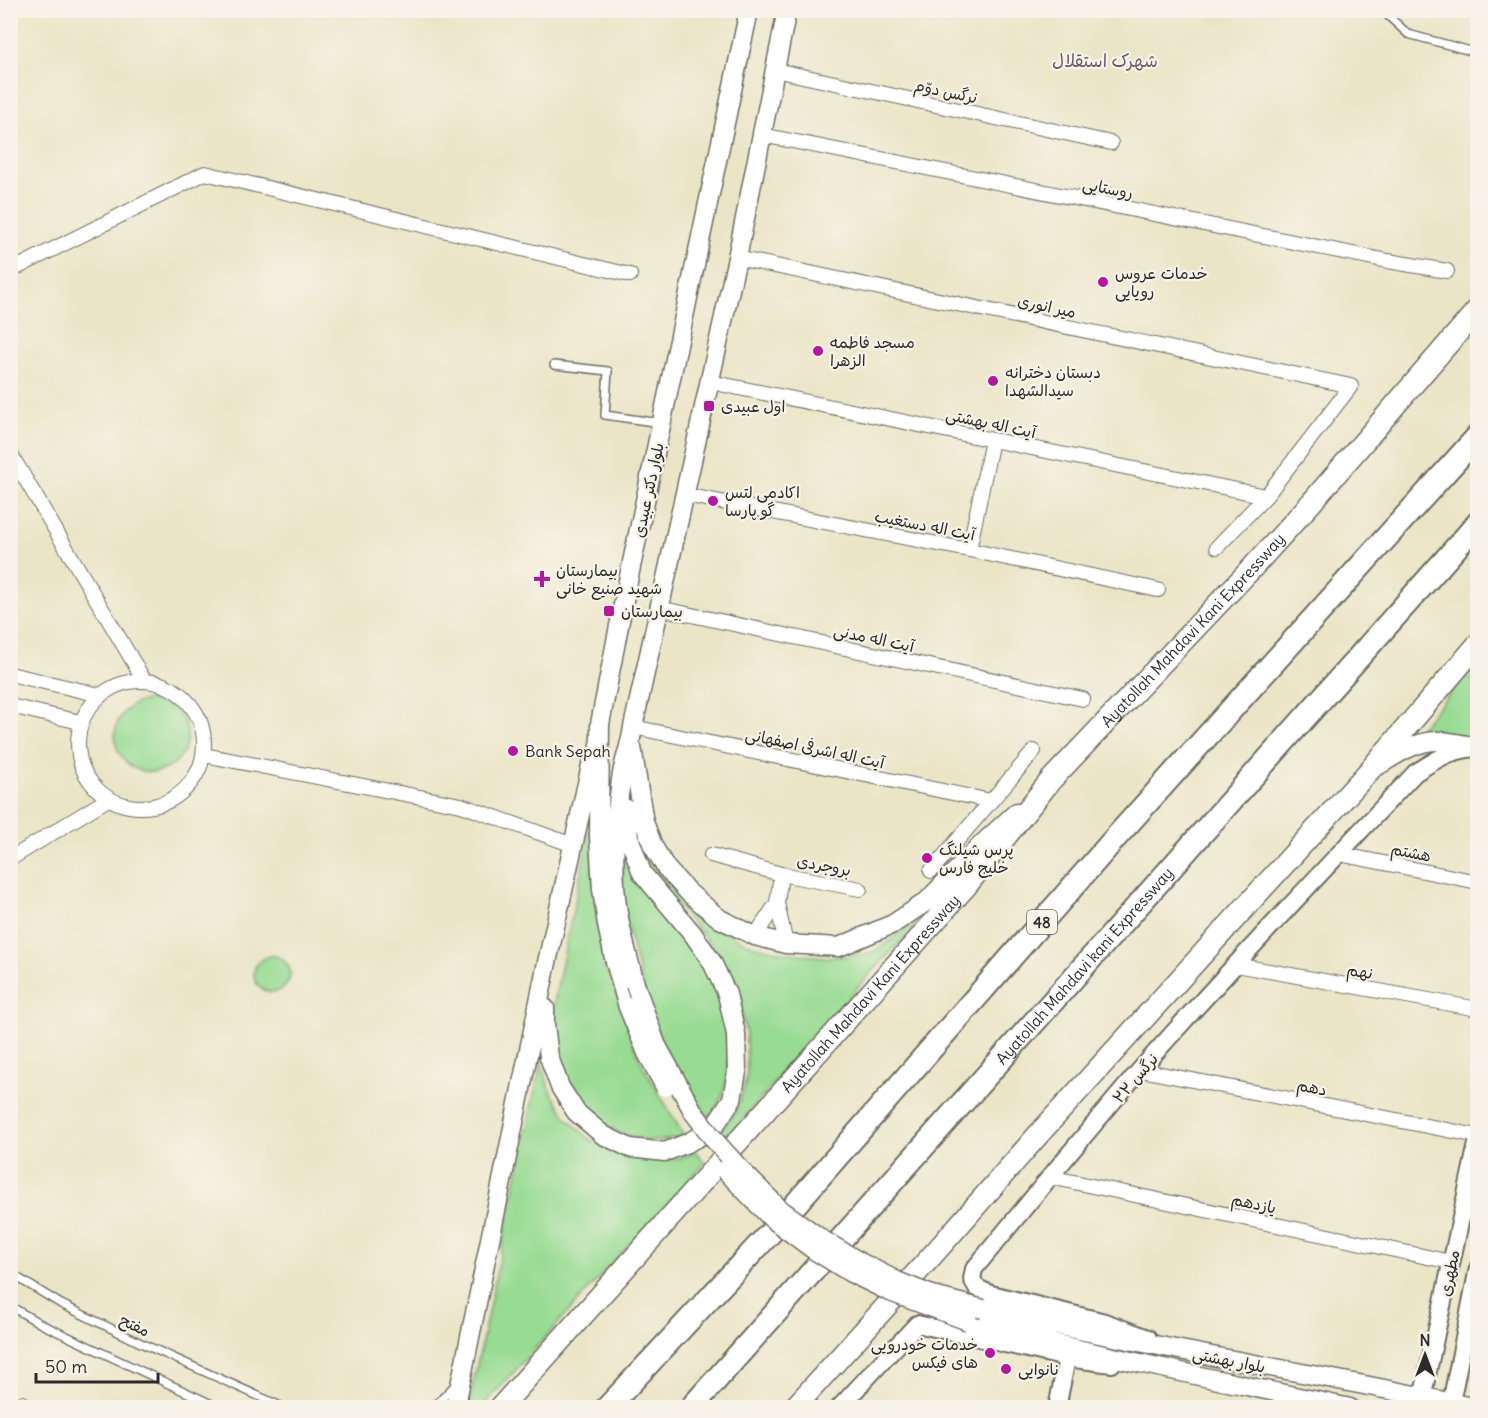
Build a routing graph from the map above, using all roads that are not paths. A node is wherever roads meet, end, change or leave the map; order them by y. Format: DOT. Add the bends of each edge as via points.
graph roads {
  1 [pos="749,10"];
  2 [pos="787,10"];
  3 [pos="1386,10"];
  4 [pos="1478,53"];
  5 [pos="775,70"];
  6 [pos="762,135"];
  7 [pos="1110,143"];
  8 [pos="736,258"];
  9 [pos="10,271"];
  10 [pos="1448,271"];
  11 [pos="630,275"];
  12 [pos="1478,309"];
  13 [pos="554,365"];
  14 [pos="710,382"];
  15 [pos="663,424"];
  16 [pos="1478,436"];
  17 [pos="992,440"];
  18 [pos="10,453"];
  19 [pos="685,495"];
  20 [pos="1266,496"];
  21 [pos="1478,523"];
  22 [pos="1217,547"];
  23 [pos="969,550"];
  24 [pos="1158,590"];
  25 [pos="659,608"];
  26 [pos="1478,644"];
  27 [pos="10,674"];
  28 [pos="144,680"];
  29 [pos="100,695"];
  30 [pos="1083,699"];
  31 [pos="10,706"];
  32 [pos="80,722"];
  33 [pos="600,724"];
  34 [pos="632,734"];
  35 [pos="1478,747"];
  36 [pos="1034,751"];
  37 [pos="204,755"];
  38 [pos="1369,771"];
  39 [pos="621,777"];
  40 [pos="1051,780"];
  41 [pos="108,799"];
  42 [pos="991,801"];
  43 [pos="573,846"];
  44 [pos="1338,854"];
  45 [pos="711,855"];
  46 [pos="10,859"];
  47 [pos="931,871"];
  48 [pos="781,874"];
  49 [pos="1478,882"];
  50 [pos="860,889"];
  51 [pos="777,903"];
  52 [pos="755,936"];
  53 [pos="786,944"];
  54 [pos="1236,965"];
  55 [pos="546,967"];
  56 [pos="628,1007"];
  57 [pos="1478,1009"];
  58 [pos="1141,1070"];
  59 [pos="1478,1138"];
  60 [pos="1050,1177"];
  61 [pos="1451,1262"];
  62 [pos="1478,1268"];
  63 [pos="10,1273"];
  64 [pos="10,1306"];
  65 [pos="1179,1351"];
  66 [pos="1067,1358"];
  67 [pos="462,1376"];
  68 [pos="1213,1378"];
  69 [pos="1421,1402"];
  70 [pos="1451,1405"];
  71 [pos="220,1407"];
  72 [pos="285,1407"];
  73 [pos="433,1407"];
  74 [pos="455,1407"];
  75 [pos="500,1407"];
  76 [pos="606,1407"];
  77 [pos="691,1407"];
  78 [pos="794,1407"];
  79 [pos="839,1407"];
  80 [pos="1057,1407"];
  81 [pos="1350,1407"];
  82 [pos="1476,1407"];
  1 -- 15 [label="main road, بلوار دکتر عبیدی"];
  2 -- 5 [label="main road"];
  3 -- 4 [label="lane" via="1408,34"];
  5 -- 6 [label="main road"];
  5 -- 7 [label="street, نرگس دوّم"];
  6 -- 8 [label="main road"];
  6 -- 10 [label="street, روستایی"];
  8 -- 14 [label="main road"];
  8 -- 20 [label="street, میر انوری" via="1351,386"];
  9 -- 11 [label="street" via="205,173"];
  12 -- 40 [label="main road, Ayatollah Mahdavi Kani Expressway" via="1311,503"];
  13 -- 15 [label="lane" via="608,371 605,416"];
  14 -- 17 [label="street, آیت اله بهشتی"];
  14 -- 19 [label="main road"];
  15 -- 33 [label="main road, بلوار دکتر عبیدی"];
  16 -- 76 [label="highway, 48" via="1117,836 773,1230"];
  17 -- 20 [label="street, آیت اله بهشتی"];
  17 -- 23 [label="street"];
  18 -- 28 [label="street"];
  19 -- 23 [label="street, آیت اله دستغیب"];
  19 -- 25 [label="main road"];
  20 -- 22 [label="street"];
  21 -- 77 [label="highway, Ayatollah Mahdavi kani Expressway"];
  23 -- 24 [label="street, آیت اله دستغیب"];
  25 -- 30 [label="street, آیت اله مدنی"];
  25 -- 34 [label="main road"];
  26 -- 38 [label="main road"];
  27 -- 29 [label="street"];
  28 -- 29 [label="street" via="124,682"];
  28 -- 37 [label="street" via="165,685 184,696 197,713 204,734"];
  29 -- 32 [label="street"];
  31 -- 32 [label="street"];
  32 -- 41 [label="street" via="77,744 81,765 92,785"];
  33 -- 43 [label="main road"];
  33 -- 56 [label="main road, بلوار دکتر عبیدی" via="602,889 614,958"];
  34 -- 39 [label="main road"];
  34 -- 42 [label="street, آیت اله اشرفی اصفهانی"];
  34 -- 52 [label="main road" via="644,822 666,868 720,919"];
  35 -- 38 [label="main road" via="1426,742"];
  35 -- 44 [label="street, نرگس ۲۲" via="1437,758 1415,773"];
  36 -- 42 [label="street"];
  37 -- 41 [label="street" via="197,774 184,791 168,802 128,806"];
  37 -- 43 [label="street" via="461,805"];
  38 -- 78 [label="main road"];
  39 -- 55 [label="main road" via="629,837 642,873 693,934 727,994 736,1034 736,1072 732,1099 715,1125 702,1136 665,1152 630,1148 603,1135 576,1112 560,1087 549,1057 544,1024"];
  39 -- 65 [label="main road, بلوار بهشتی, bridge" via="614,848 615,888 635,984 656,1044 694,1113 736,1164 780,1209 823,1240 897,1281 983,1309"];
  40 -- 53 [label="main road" via="926,902 893,924 839,947"];
  40 -- 75 [label="main road, Ayatollah Mahdavi Kani Expressway" via="967,885"];
  41 -- 46 [label="street"];
  42 -- 47 [label="street"];
  43 -- 55 [label="main road"];
  44 -- 49 [label="street, هشتم"];
  44 -- 54 [label="street, نرگس ۲۲"];
  45 -- 48 [label="street, بروجردی"];
  48 -- 50 [label="street, بروجردی"];
  48 -- 51 [label="street, بروجردی"];
  51 -- 52 [label="street, بروجردی"];
  51 -- 53 [label="street, بروجردی"];
  52 -- 53 [label="main road"];
  54 -- 57 [label="street, نهم"];
  54 -- 58 [label="street, نرگس ۲۲"];
  55 -- 67 [label="main road"];
  56 -- 68 [label="main road, بلوار بهشتی, bridge" via="647,1053 687,1123 712,1156 771,1218 813,1250 890,1292 968,1322"];
  58 -- 59 [label="street, دهم"];
  58 -- 60 [label="street, نرگس ۲۲"];
  59 -- 61 [label="street, مطهری"];
  60 -- 61 [label="street, یازدهم"];
  60 -- 65 [label="street, نرگس ۲۲" via="974,1269 972,1279 977,1288 1105,1322"];
  61 -- 69 [label="street, مطهری"];
  62 -- 70 [label="street"];
  63 -- 72 [label="lane, مفتح" via="61,1304 143,1344"];
  64 -- 71 [label="lane"];
  65 -- 69 [label="main road, بلوار بهشتی"];
  66 -- 68 [label="street"];
  66 -- 79 [label="street" via="917,1324"];
  66 -- 80 [label="street"];
  67 -- 73 [label="lane"];
  67 -- 74 [label="main road"];
  68 -- 81 [label="main road, بلوار بهشتی"];
  69 -- 70 [label="main road, بلوار بهشتی"];
  70 -- 82 [label="main road, بلوار بهشتی"];
}
